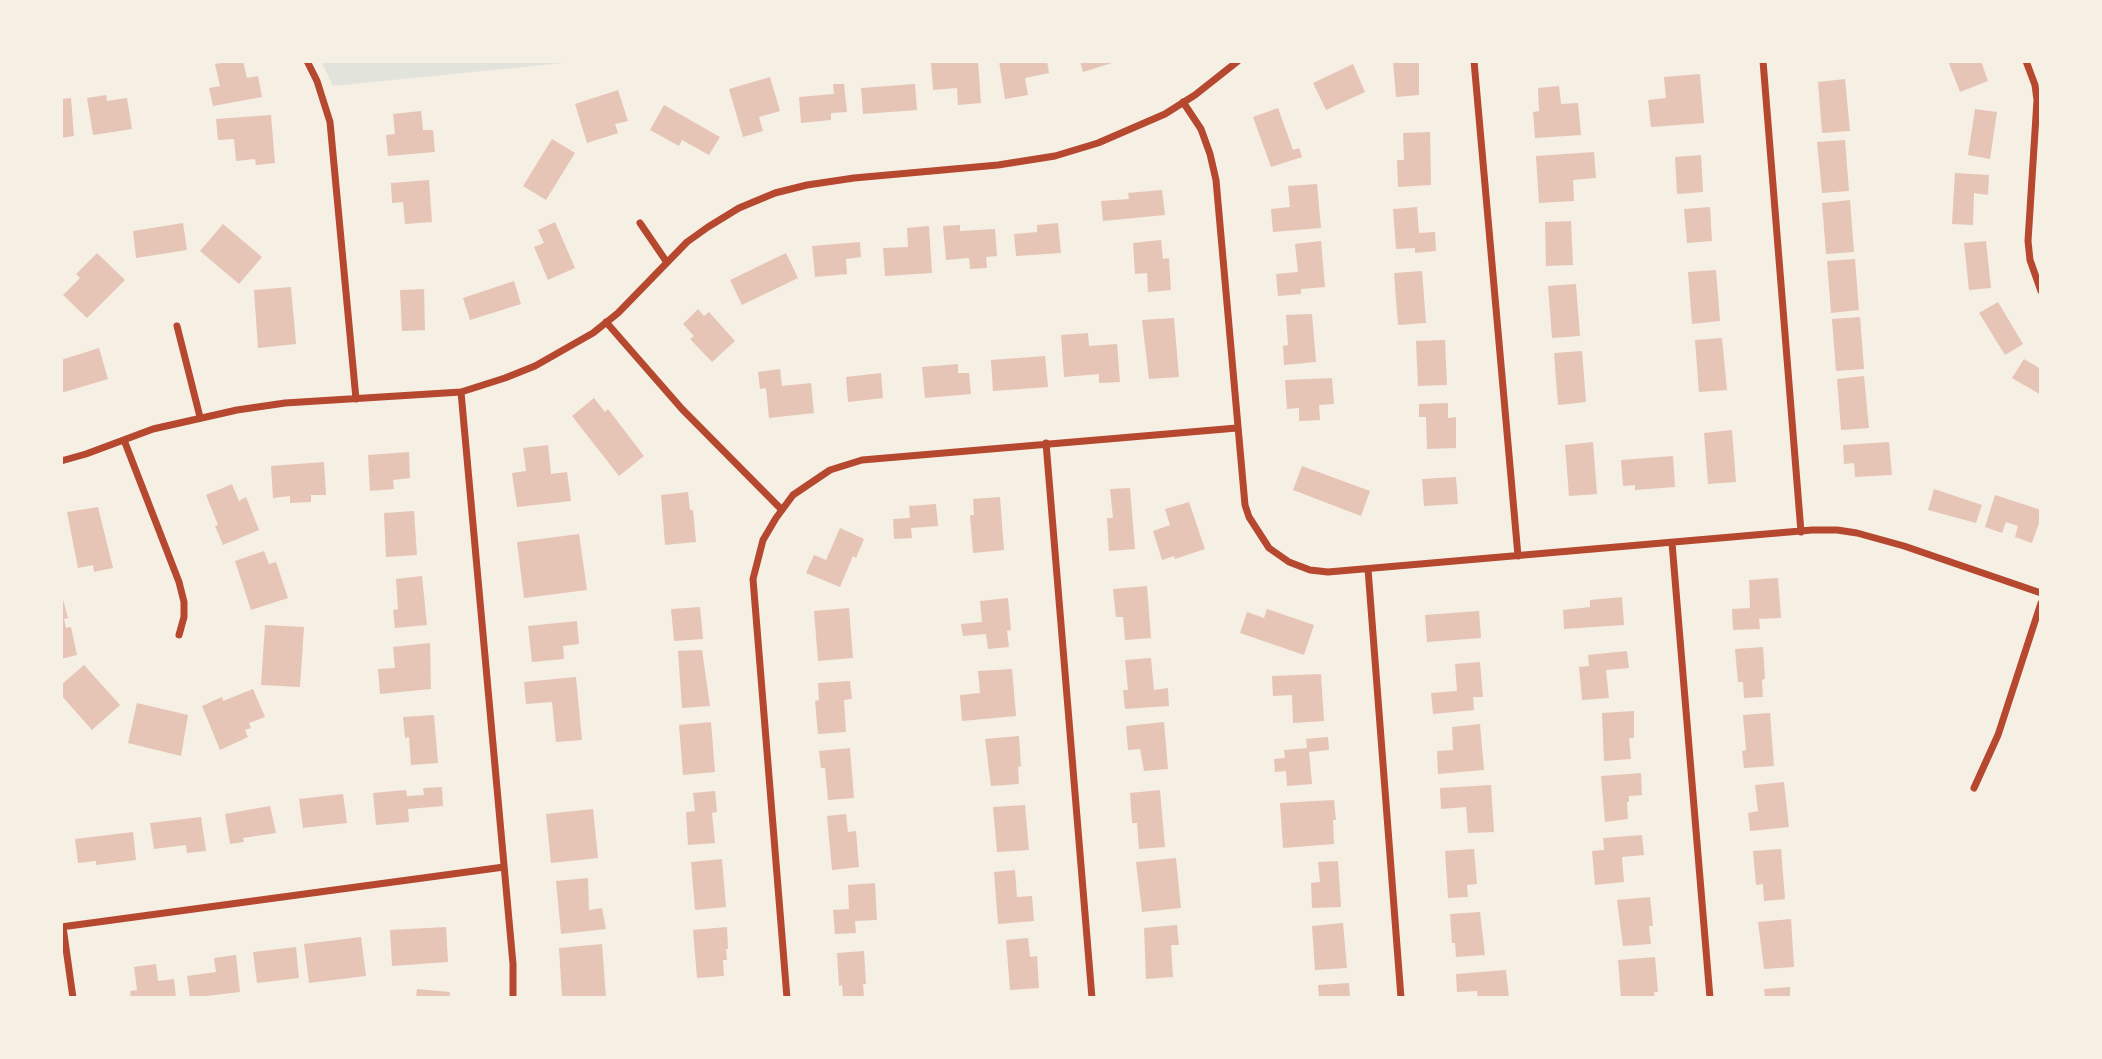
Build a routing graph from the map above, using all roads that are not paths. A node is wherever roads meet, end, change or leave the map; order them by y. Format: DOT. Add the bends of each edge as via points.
graph roads {
  1 [pos="307,61"];
  2 [pos="1238,61"];
  3 [pos="1474,61"];
  4 [pos="1763,61"];
  5 [pos="2026,61"];
  6 [pos="2039,100"];
  7 [pos="1183,102"];
  8 [pos="640,223"];
  9 [pos="666,261"];
  10 [pos="2041,291"];
  11 [pos="606,322"];
  12 [pos="177,326"];
  13 [pos="461,392"];
  14 [pos="356,399"];
  15 [pos="200,417"];
  16 [pos="1237,428"];
  17 [pos="124,440"];
  18 [pos="1046,443"];
  19 [pos="61,460"];
  20 [pos="782,510"];
  21 [pos="1801,532"];
  22 [pos="1672,543"];
  23 [pos="1518,556"];
  24 [pos="1368,569"];
  25 [pos="2041,593"];
  26 [pos="2041,603"];
  27 [pos="179,635"];
  28 [pos="1974,788"];
  29 [pos="504,867"];
  30 [pos="62,927"];
  31 [pos="73,998"];
  32 [pos="513,998"];
  33 [pos="787,998"];
  34 [pos="1092,998"];
  35 [pos="1401,998"];
  36 [pos="1710,998"];
  1 -- 14 [label="street" via="330,122"];
  2 -- 7 [label="street"];
  3 -- 23 [label="street"];
  4 -- 21 [label="street"];
  5 -- 6 [label="street"];
  6 -- 10 [label="street" via="2028,241"];
  7 -- 9 [label="street" via="1098,143 1055,156 854,178 775,193 708,227"];
  7 -- 16 [label="street" via="1201,129 1216,180"];
  8 -- 9 [label="street"];
  9 -- 11 [label="street"];
  11 -- 13 [label="street" via="536,366"];
  11 -- 20 [label="street"];
  12 -- 15 [label="street"];
  13 -- 14 [label="street"];
  13 -- 29 [label="street"];
  14 -- 15 [label="street" via="285,403"];
  15 -- 17 [label="street"];
  16 -- 18 [label="street"];
  16 -- 24 [label="street" via="1245,505 1269,548 1310,570"];
  17 -- 19 [label="street"];
  17 -- 27 [label="street" via="179,582 184,602"];
  18 -- 20 [label="street" via="850,462 806,485"];
  18 -- 34 [label="street"];
  20 -- 33 [label="street" via="763,540 753,579"];
  21 -- 22 [label="street"];
  21 -- 25 [label="street" via="1857,533"];
  22 -- 23 [label="street"];
  22 -- 36 [label="street"];
  23 -- 24 [label="street"];
  24 -- 35 [label="street"];
  26 -- 28 [label="street" via="1998,735"];
  29 -- 30 [label="street"];
  29 -- 32 [label="street"];
  30 -- 31 [label="street"];
}
